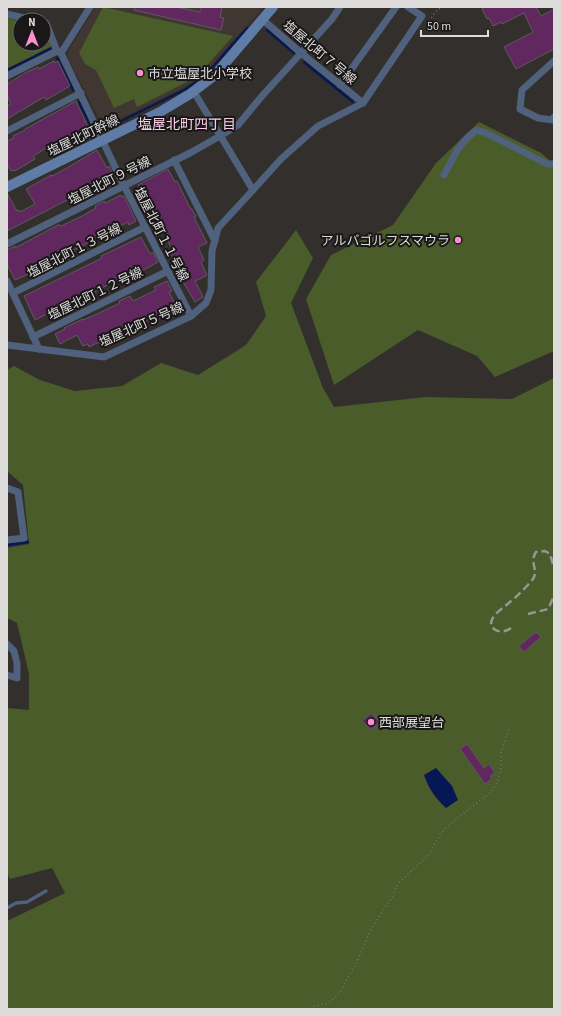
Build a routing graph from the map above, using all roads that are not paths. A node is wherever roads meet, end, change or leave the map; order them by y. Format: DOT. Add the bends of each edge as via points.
graph roads {
  1 [pos="90,7"];
  2 [pos="273,7"];
  3 [pos="340,7"];
  4 [pos="396,7"];
  5 [pos="408,7"];
  6 [pos="262,19"];
  7 [pos="52,36"];
  8 [pos="59,52"];
  9 [pos="301,53"];
  10 [pos="554,60"];
  11 [pos="7,76"];
  12 [pos="340,85"];
  13 [pos="194,92"];
  14 [pos="81,93"];
  15 [pos="363,104"];
  16 [pos="554,117"];
  17 [pos="7,131"];
  18 [pos="220,136"];
  19 [pos="103,140"];
  20 [pos="174,160"];
  21 [pos="554,164"];
  22 [pos="444,175"];
  23 [pos="124,186"];
  24 [pos="7,187"];
  25 [pos="253,190"];
  26 [pos="145,227"];
  27 [pos="215,241"];
  28 [pos="7,244"];
  29 [pos="168,271"];
  30 [pos="7,281"];
  31 [pos="13,293"];
  32 [pos="191,316"];
  33 [pos="33,337"];
  34 [pos="7,345"];
  35 [pos="39,349"];
  36 [pos="7,488"];
  37 [pos="7,540"];
  38 [pos="7,644"];
  39 [pos="7,675"];
  40 [pos="46,891"];
  41 [pos="7,908"];
  1 -- 8 [label="street"];
  2 -- 6 [label="street, 塩屋北町幹線"];
  3 -- 9 [label="street, 塩屋北町９号線"];
  4 -- 12 [label="street"];
  5 -- 15 [label="street" via="422,16"];
  6 -- 9 [label="street, 塩屋北町７号線"];
  6 -- 13 [label="street, 塩屋北町幹線" via="215,75"];
  7 -- 8 [label="street, 塩屋北町１１号線"];
  8 -- 11 [label="street"];
  8 -- 14 [label="street, 塩屋北町１１号線"];
  9 -- 12 [label="street, 塩屋北町７号線"];
  9 -- 18 [label="street, 塩屋北町９号線" via="238,125"];
  10 -- 16 [label="street" via="522,90 520,109 538,118 553,120"];
  12 -- 15 [label="street, 塩屋北町７号線"];
  13 -- 18 [label="street"];
  13 -- 19 [label="street, 塩屋北町幹線"];
  14 -- 17 [label="street"];
  14 -- 19 [label="street, 塩屋北町１１号線"];
  15 -- 25 [label="street, 塩屋北町５号線" via="318,126 281,159"];
  18 -- 20 [label="street, 塩屋北町９号線"];
  18 -- 25 [label="street"];
  19 -- 23 [label="street, 塩屋北町１１号線"];
  19 -- 24 [label="street, 塩屋北町幹線"];
  20 -- 23 [label="street, 塩屋北町９号線"];
  20 -- 27 [label="street"];
  21 -- 22 [label="street" via="547,164 477,130 458,148"];
  23 -- 26 [label="street, 塩屋北町１１号線"];
  23 -- 28 [label="street, 塩屋北町９号線"];
  25 -- 27 [label="street, 塩屋北町５号線" via="218,228"];
  26 -- 29 [label="street, 塩屋北町１１号線"];
  26 -- 31 [label="street, 塩屋北町１３号線"];
  27 -- 32 [label="street, 塩屋北町５号線" via="212,251 211,290 206,303"];
  29 -- 32 [label="street, 塩屋北町１１号線"];
  29 -- 33 [label="street, 塩屋北町１２号線"];
  30 -- 31 [label="street"];
  31 -- 33 [label="street"];
  32 -- 35 [label="street, 塩屋北町５号線" via="104,357"];
  33 -- 35 [label="street"];
  34 -- 35 [label="street, 塩屋北町５号線"];
  36 -- 37 [label="street" via="18,492 24,538"];
  38 -- 39 [label="street" via="14,651 17,678"];
  40 -- 41 [label="lane" via="27,902 16,903"];
}
